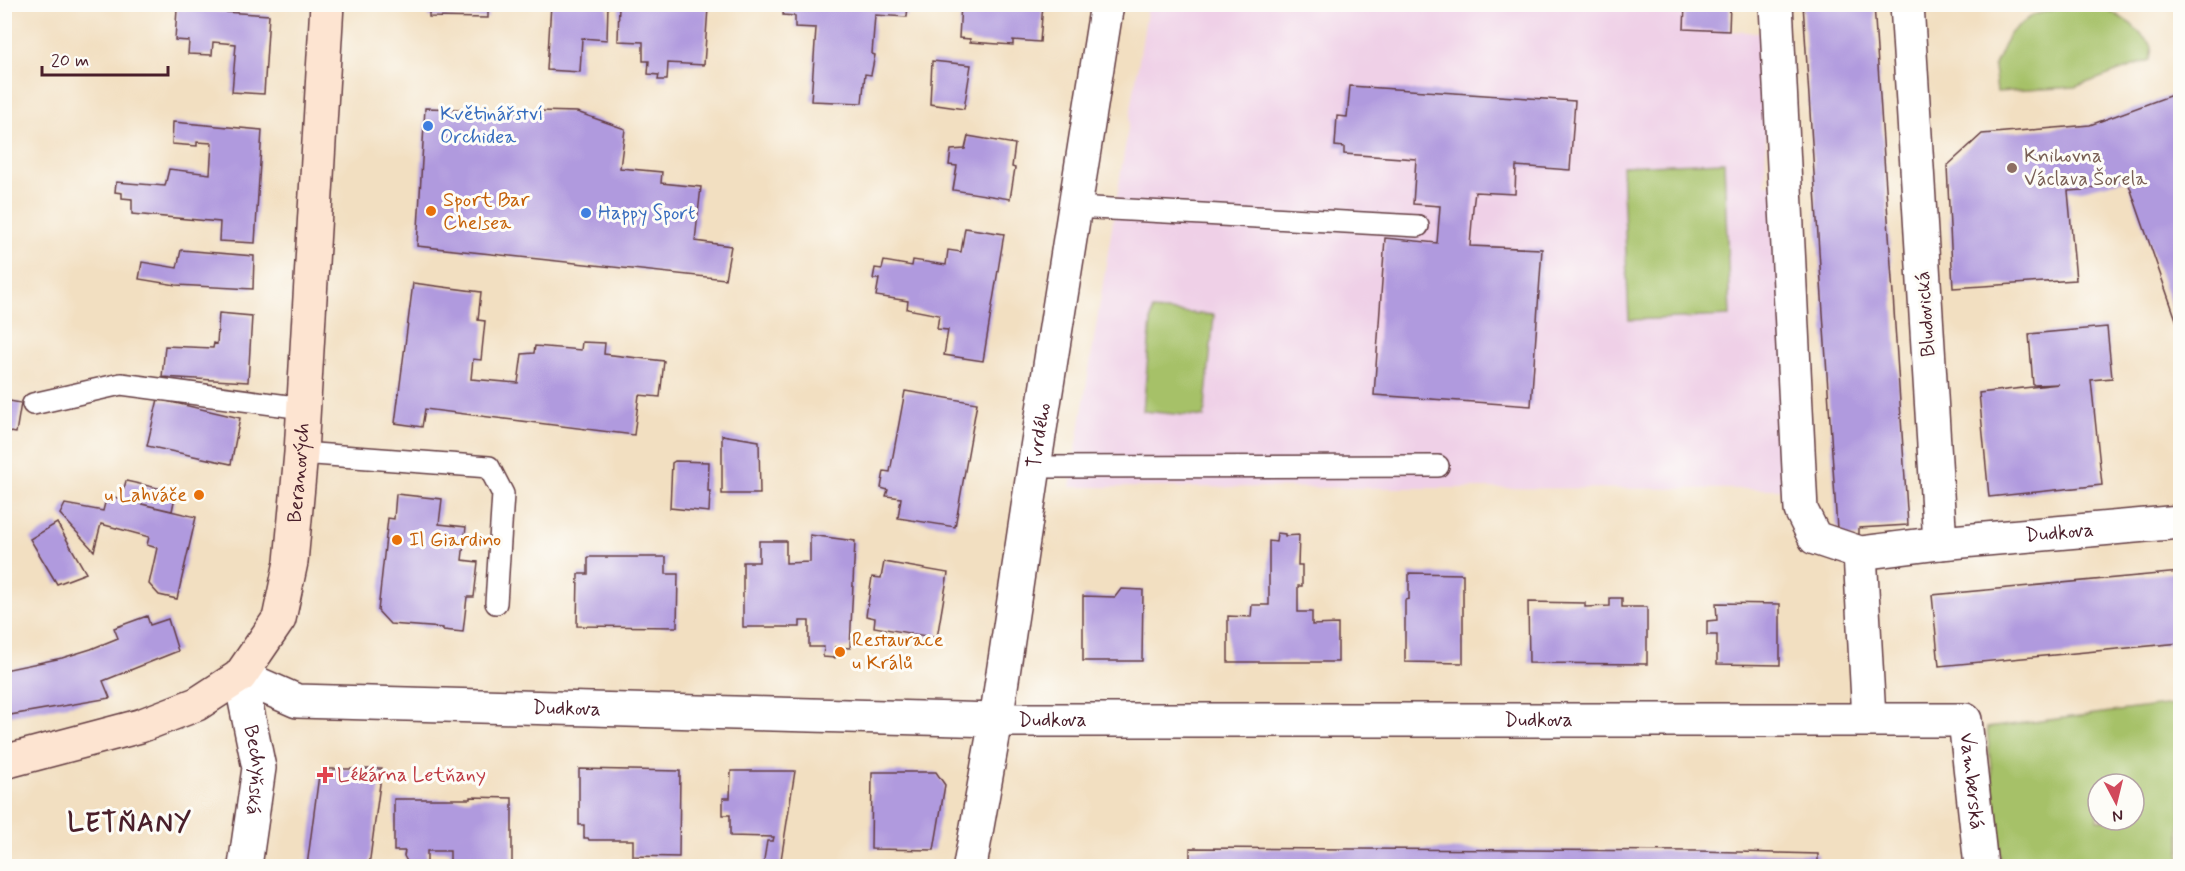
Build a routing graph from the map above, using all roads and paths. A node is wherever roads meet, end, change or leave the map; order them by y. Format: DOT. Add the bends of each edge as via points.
graph roads {
  1 [pos="327,4"];
  2 [pos="1107,4"];
  3 [pos="1776,4"];
  4 [pos="1907,4"];
  5 [pos="1076,207"];
  6 [pos="1418,226"];
  7 [pos="33,404"];
  8 [pos="303,408"];
  9 [pos="301,453"];
  10 [pos="1438,466"];
  11 [pos="1034,467"];
  12 [pos="2181,522"];
  13 [pos="1940,543"];
  14 [pos="1860,553"];
  15 [pos="496,603"];
  16 [pos="240,676"];
  17 [pos="1869,719"];
  18 [pos="996,720"];
  19 [pos="4,762"];
  20 [pos="245,867"];
  21 [pos="970,867"];
  22 [pos="1981,867"];
  1 -- 8 [label="street, Beranových"];
  2 -- 5 [label="street, Tvrdého"];
  3 -- 14 [label="street" via="1801,510 1815,538"];
  4 -- 13 [label="street, Bludovická"];
  5 -- 6 [label="lane"];
  5 -- 11 [label="street, Tvrdého"];
  7 -- 8 [label="lane" via="121,384"];
  8 -- 9 [label="street, Beranových"];
  9 -- 15 [label="lane" via="489,467 503,494"];
  9 -- 16 [label="street, Beranových" via="291,562 279,619"];
  10 -- 11 [label="lane"];
  11 -- 18 [label="street, Tvrdého"];
  12 -- 13 [label="street, Dudkova"];
  13 -- 14 [label="street"];
  14 -- 17 [label="street"];
  16 -- 18 [label="street, Dudkova" via="297,701"];
  16 -- 19 [label="street, Beranových" via="197,704 140,726"];
  16 -- 20 [label="street, Bechyňská" via="259,768"];
  17 -- 18 [label="street, Dudkova"];
  17 -- 22 [label="street, Vamberská" via="1965,720"];
  18 -- 21 [label="street, Tvrdého"];
}
